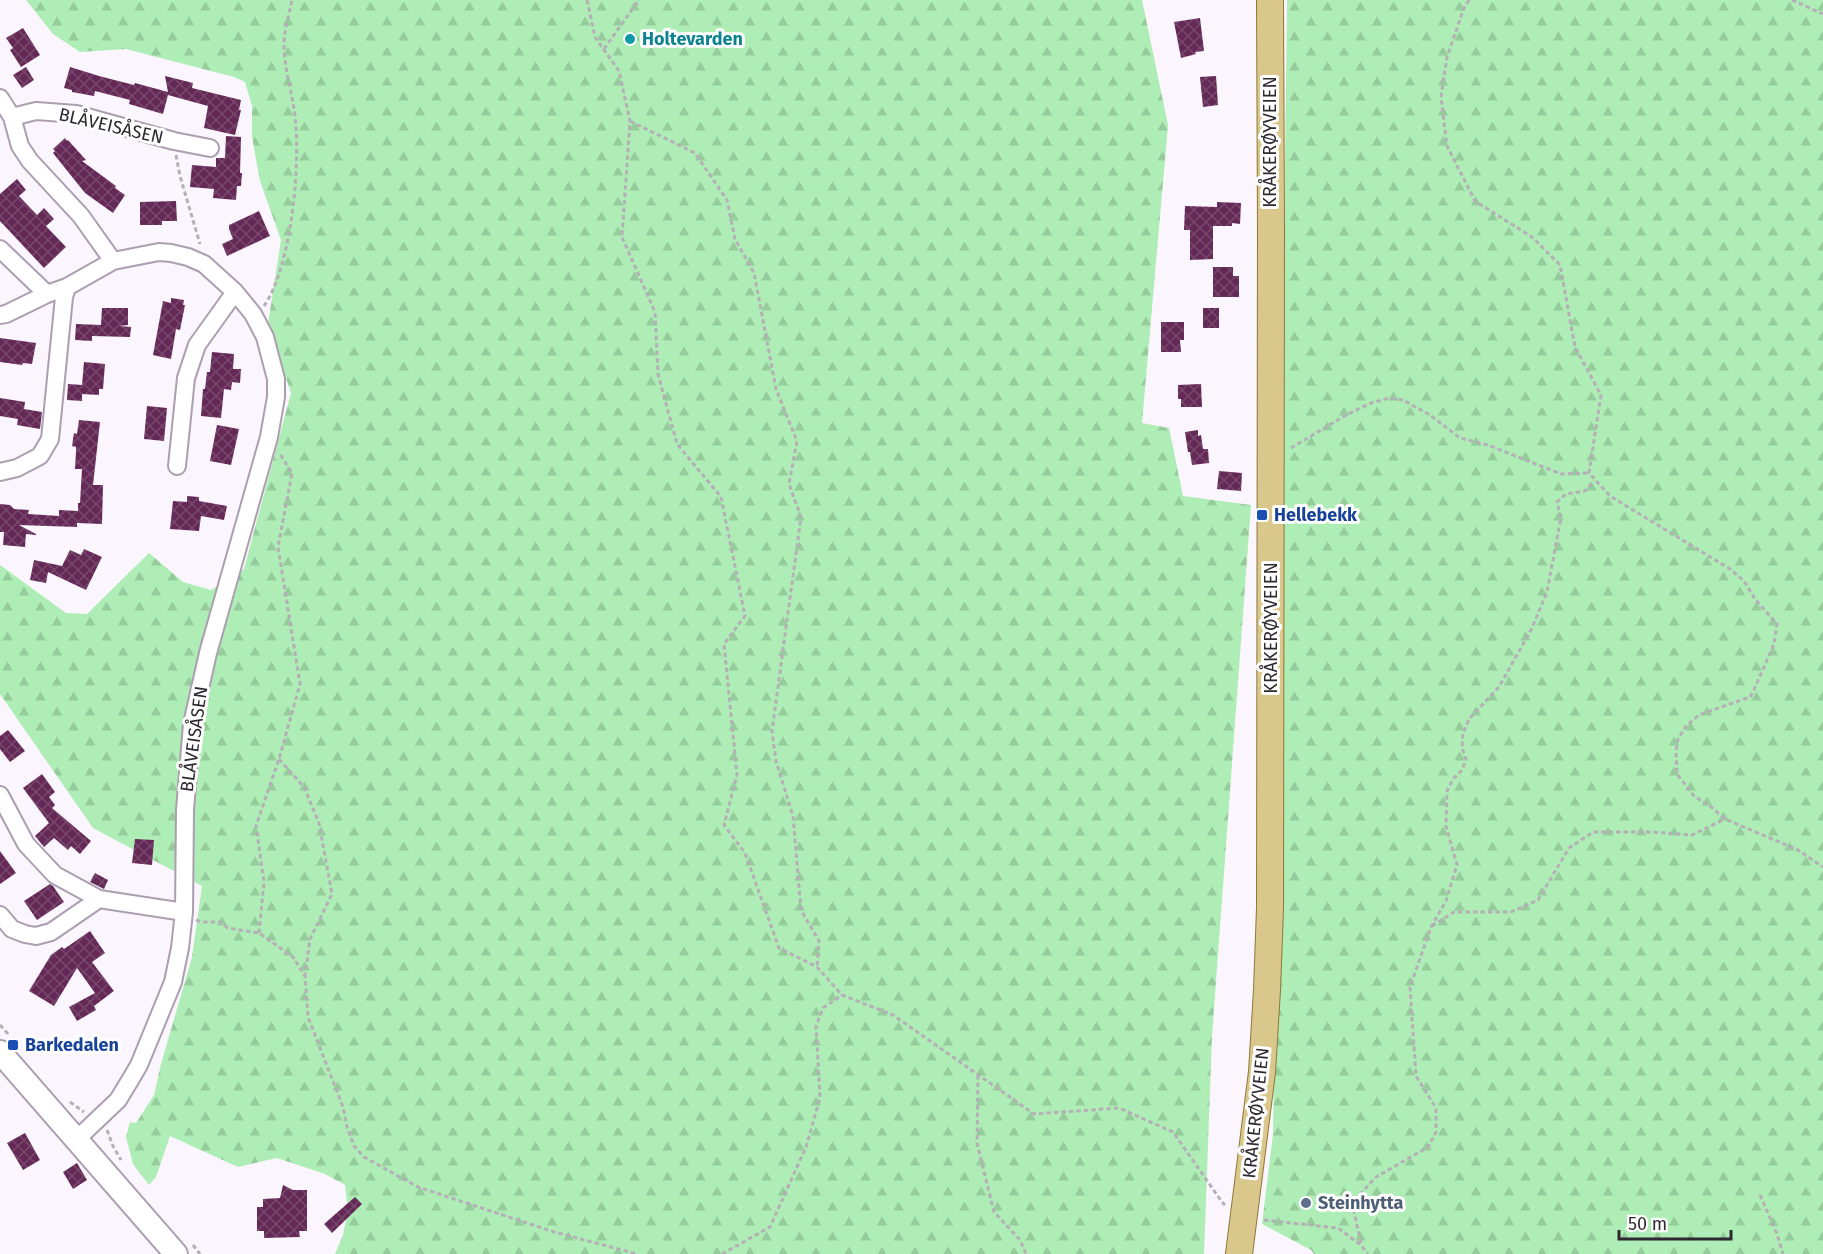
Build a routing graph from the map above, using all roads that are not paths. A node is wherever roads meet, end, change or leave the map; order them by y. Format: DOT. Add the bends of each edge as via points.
graph roads {
  1 [pos="1270,0"];
  2 [pos="0,98"];
  3 [pos="12,117"];
  4 [pos="210,148"];
  5 [pos="0,249"];
  6 [pos="113,261"];
  7 [pos="67,287"];
  8 [pos="235,292"];
  9 [pos="47,294"];
  10 [pos="0,315"];
  11 [pos="177,466"];
  12 [pos="0,472"];
  13 [pos="0,795"];
  14 [pos="99,899"];
  15 [pos="184,912"];
  16 [pos="0,915"];
  17 [pos="0,1052"];
  18 [pos="77,1139"];
  19 [pos="176,1254"];
  20 [pos="1239,1254"];
  1 -- 20 [label="main road, KRÅKERØYVEIEN" via="1268,990"];
  2 -- 3 [label="street"];
  3 -- 4 [label="street, BLÅVEISÅSEN" via="36,111 76,114"];
  3 -- 6 [label="street" via="20,146 30,161 81,216"];
  5 -- 9 [label="street"];
  6 -- 7 [label="street, BLÅVEISÅSEN"];
  6 -- 8 [label="street, BLÅVEISÅSEN" via="159,252 188,257 204,264"];
  7 -- 9 [label="street, BLÅVEISÅSEN"];
  7 -- 12 [label="street" via="50,439 40,456"];
  8 -- 11 [label="street" via="197,345 186,378"];
  8 -- 15 [label="street, BLÅVEISÅSEN" via="265,337 276,379 276,397 269,437 192,723 185,810"];
  9 -- 10 [label="street, BLÅVEISÅSEN"];
  13 -- 14 [label="street" via="26,844 55,875"];
  14 -- 15 [label="street"];
  14 -- 16 [label="street" via="51,932 36,936 12,928"];
  15 -- 18 [label="street, BLÅVEISÅSEN" via="173,982 139,1065 118,1100"];
  17 -- 18 [label="main road"];
  18 -- 19 [label="main road"];
}
